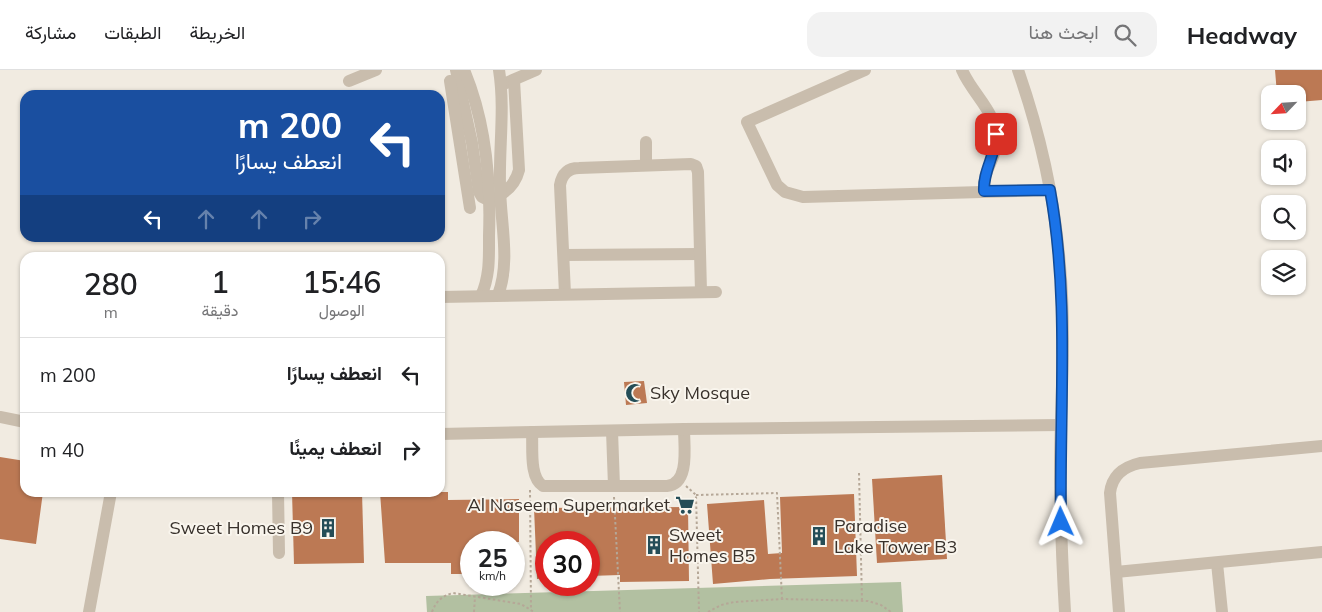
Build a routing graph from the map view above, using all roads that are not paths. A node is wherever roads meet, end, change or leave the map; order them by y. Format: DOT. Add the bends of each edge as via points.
graph roads {
  1 [pos="376,70"];
  2 [pos="464,70"];
  3 [pos="499,70"];
  4 [pos="536,70"];
  5 [pos="865,70"];
  6 [pos="962,70"];
  7 [pos="1018,70"];
  8 [pos="453,75"];
  9 [pos="514,80"];
  10 [pos="349,81"];
  11 [pos="502,85"];
  12 [pos="468,118"];
  13 [pos="646,142"];
  14 [pos="646,165"];
  15 [pos="1050,190"];
  16 [pos="984,191"];
  17 [pos="495,205"];
  18 [pos="470,208"];
  19 [pos="700,254"];
  20 [pos="564,255"];
  21 [pos="701,292"];
  22 [pos="716,292"];
  23 [pos="565,294"];
  24 [pos="498,295"];
  25 [pos="481,296"];
  26 [pos="445,297"];
  27 [pos="0,418"];
  28 [pos="20,421"];
  29 [pos="1061,425"];
  30 [pos="684,429"];
  31 [pos="612,430"];
  32 [pos="532,432"];
  33 [pos="445,434"];
  34 [pos="1322,446"];
  35 [pos="614,486"];
  36 [pos="110,497"];
  37 [pos="278,497"];
  38 [pos="1322,552"];
  39 [pos="279,553"];
  40 [pos="1217,563"];
  41 [pos="1116,572"];
  42 [pos="89,612"];
  43 [pos="1065,612"];
  44 [pos="1119,612"];
  45 [pos="1222,612"];
  1 -- 10 [label="street"];
  2 -- 12 [label="street"];
  3 -- 11 [label="street"];
  4 -- 9 [label="street"];
  5 -- 16 [label="street" via="747,122 777,185 785,192 803,197"];
  6 -- 16 [label="street" via="990,113 995,127 995,148 985,173"];
  7 -- 15 [label="street"];
  8 -- 12 [label="street"];
  9 -- 11 [label="street"];
  9 -- 17 [label="street" via="519,170 514,182"];
  11 -- 17 [label="street"];
  12 -- 17 [label="street" via="481,166 480,195"];
  12 -- 18 [label="street"];
  13 -- 14 [label="street"];
  14 -- 19 [label="street" via="696,166"];
  14 -- 20 [label="street" via="574,168 566,172 560,185"];
  15 -- 16 [label="street"];
  15 -- 29 [label="street" via="1062,299"];
  17 -- 24 [label="street" via="505,262 504,279"];
  17 -- 25 [label="street" via="488,272"];
  19 -- 20 [label="street"];
  19 -- 21 [label="street"];
  20 -- 23 [label="street"];
  21 -- 22 [label="street"];
  21 -- 23 [label="street"];
  23 -- 24 [label="street"];
  24 -- 25 [label="street"];
  25 -- 26 [label="street"];
  27 -- 28 [label="street"];
  29 -- 30 [label="street"];
  29 -- 43 [label="street"];
  30 -- 31 [label="street"];
  30 -- 35 [label="street" via="680,480 671,486"];
  31 -- 32 [label="street"];
  31 -- 35 [label="street"];
  32 -- 33 [label="street"];
  32 -- 35 [label="street" via="534,474 539,484 547,487"];
  34 -- 41 [label="street" via="1140,463 1124,468 1113,482 1110,493"];
  36 -- 42 [label="street"];
  37 -- 39 [label="street"];
  38 -- 40 [label="street"];
  40 -- 41 [label="street"];
  40 -- 45 [label="street"];
  41 -- 44 [label="street"];
}
